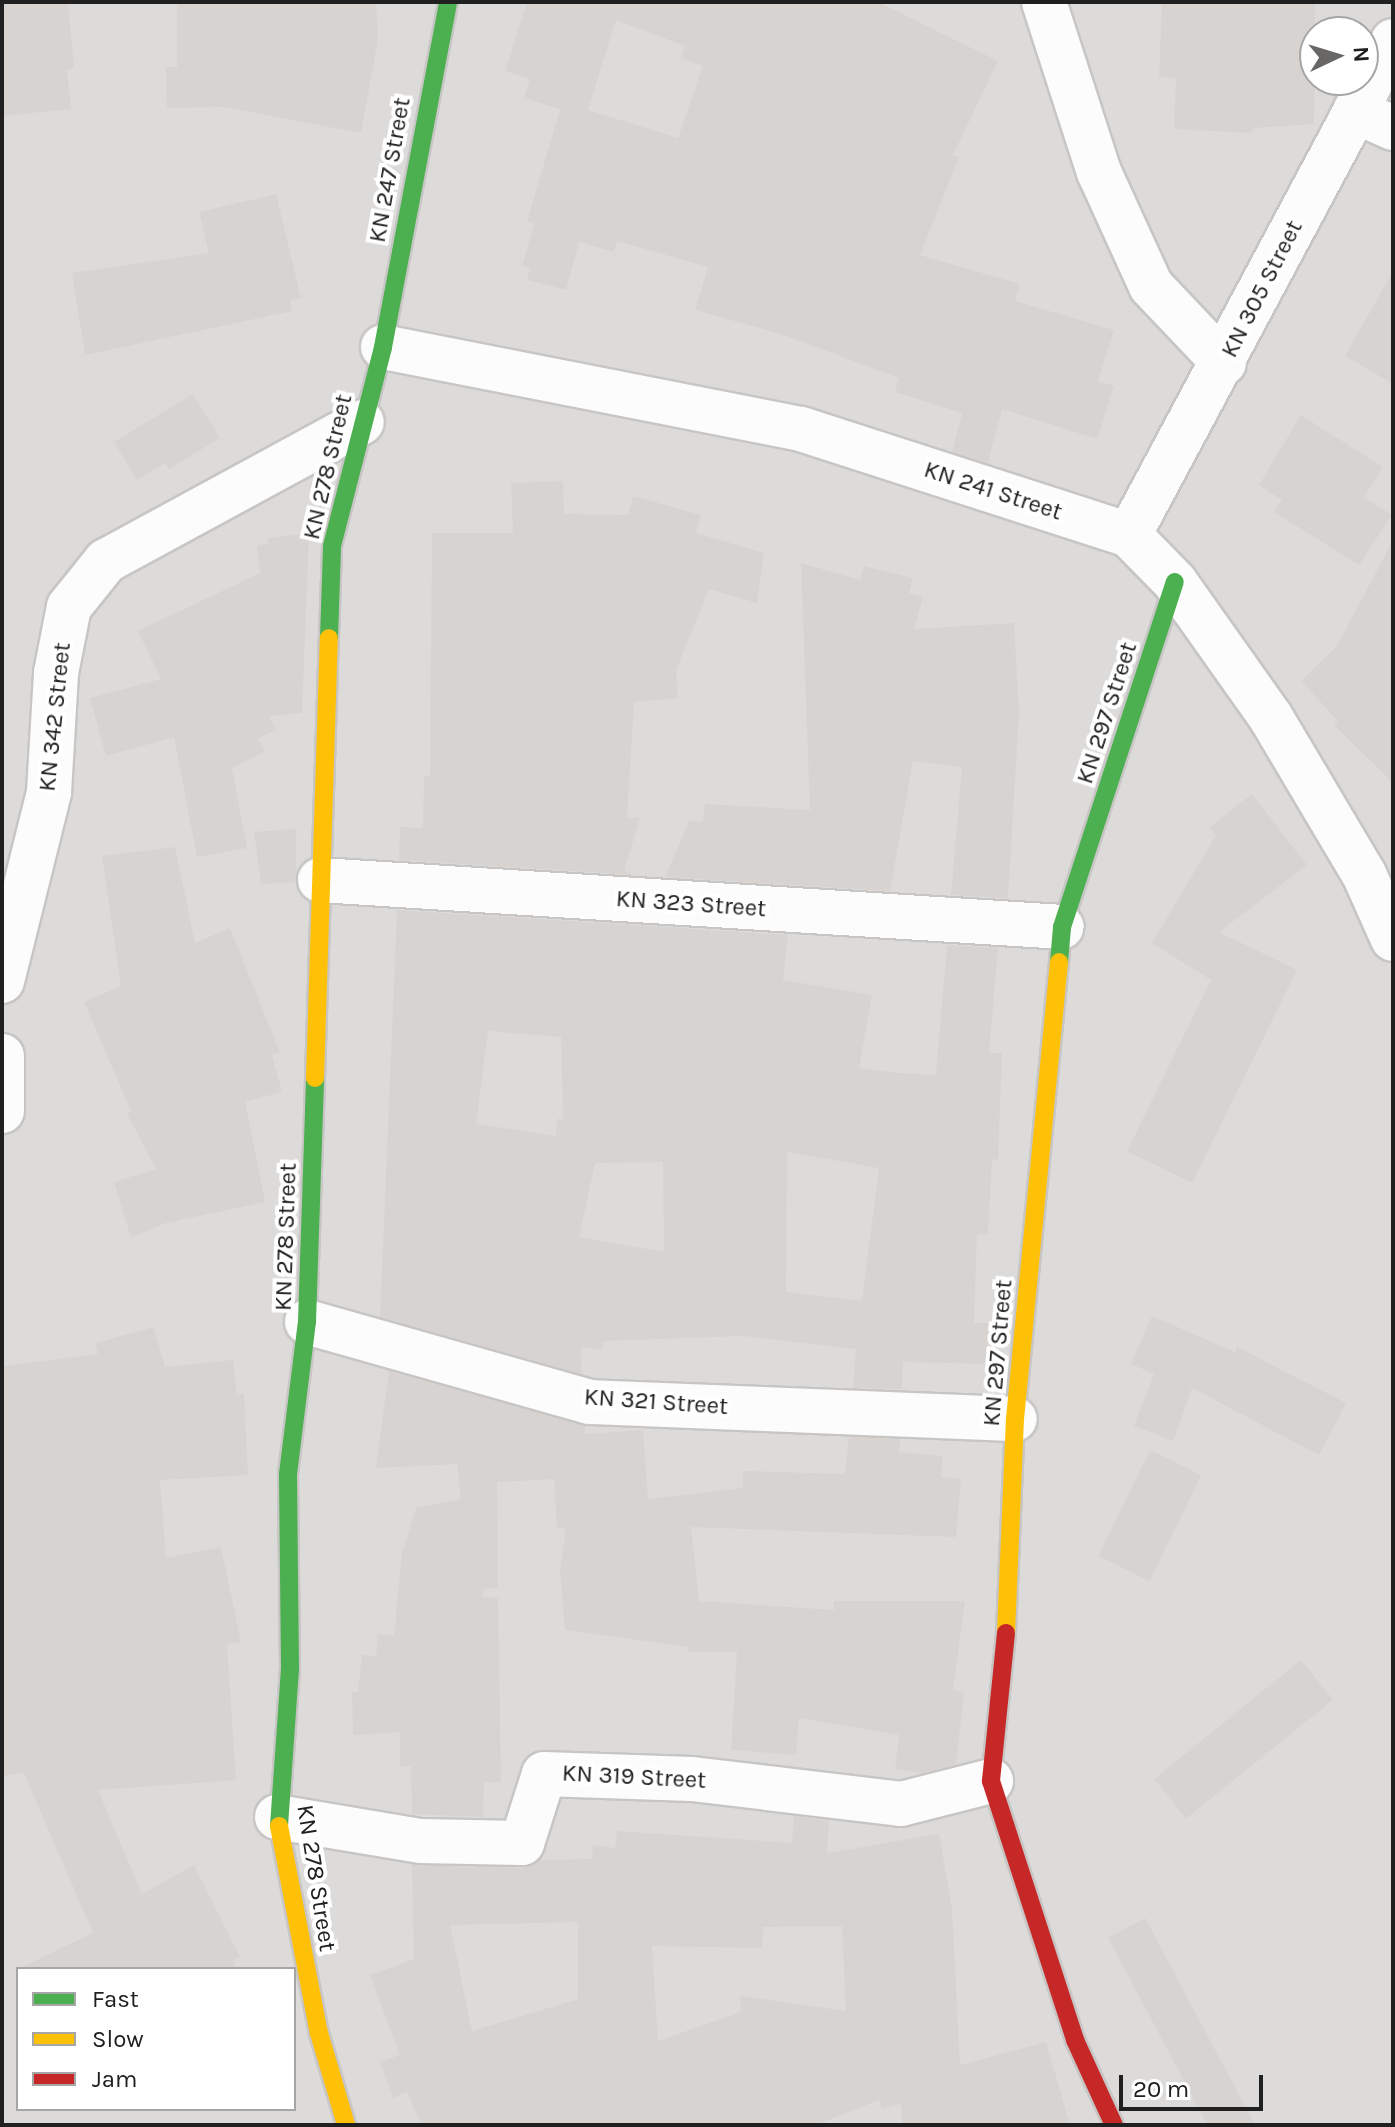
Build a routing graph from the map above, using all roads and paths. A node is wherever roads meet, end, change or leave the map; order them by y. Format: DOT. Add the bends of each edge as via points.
graph roads {
  1 [pos="448,2"];
  2 [pos="1044,2"];
  3 [pos="1393,41"];
  4 [pos="1374,120"];
  5 [pos="383,347"];
  6 [pos="1224,363"];
  7 [pos="362,422"];
  8 [pos="1129,535"];
  9 [pos="1175,582"];
  10 [pos="320,880"];
  11 [pos="1062,927"];
  12 [pos="1393,939"];
  13 [pos="2,981"];
  14 [pos="2,1056"];
  15 [pos="2,1111"];
  16 [pos="307,1322"];
  17 [pos="1015,1419"];
  18 [pos="991,1781"];
  19 [pos="277,1817"];
  20 [pos="346,2125"];
  21 [pos="1114,2125"];
  1 -- 5 [label="street, KN 247 Street"];
  2 -- 6 [label="street" via="1099,172 1151,286"];
  3 -- 4 [label="street, KN 305 Street"];
  4 -- 6 [label="street, KN 305 Street"];
  5 -- 7 [label="street, KN 278 Street"];
  5 -- 8 [label="street, KN 241 Street" via="801,429"];
  6 -- 8 [label="street, KN 305 Street"];
  7 -- 10 [label="street, KN 278 Street" via="332,546"];
  7 -- 13 [label="street, KN 342 Street" via="106,561 69,607 56,673 49,792"];
  8 -- 9 [label="street, KN 241 Street"];
  9 -- 11 [label="street, KN 297 Street"];
  9 -- 12 [label="street, KN 241 Street" via="1270,716 1364,874"];
  10 -- 11 [label="street, KN 323 Street"];
  10 -- 16 [label="street, KN 278 Street"];
  11 -- 17 [label="street, KN 297 Street"];
  14 -- 15 [label="street"];
  16 -- 17 [label="street, KN 321 Street" via="590,1402"];
  16 -- 19 [label="street, KN 278 Street" via="288,1474 290,1668"];
  17 -- 18 [label="street, KN 297 Street" via="1009,1609"];
  18 -- 19 [label="street, KN 319 Street" via="901,1804 692,1779 544,1774 522,1843 421,1841"];
  18 -- 21 [label="street, KN 297 Street" via="1075,2040"];
  19 -- 20 [label="street, KN 278 Street" via="319,2033"];
}
